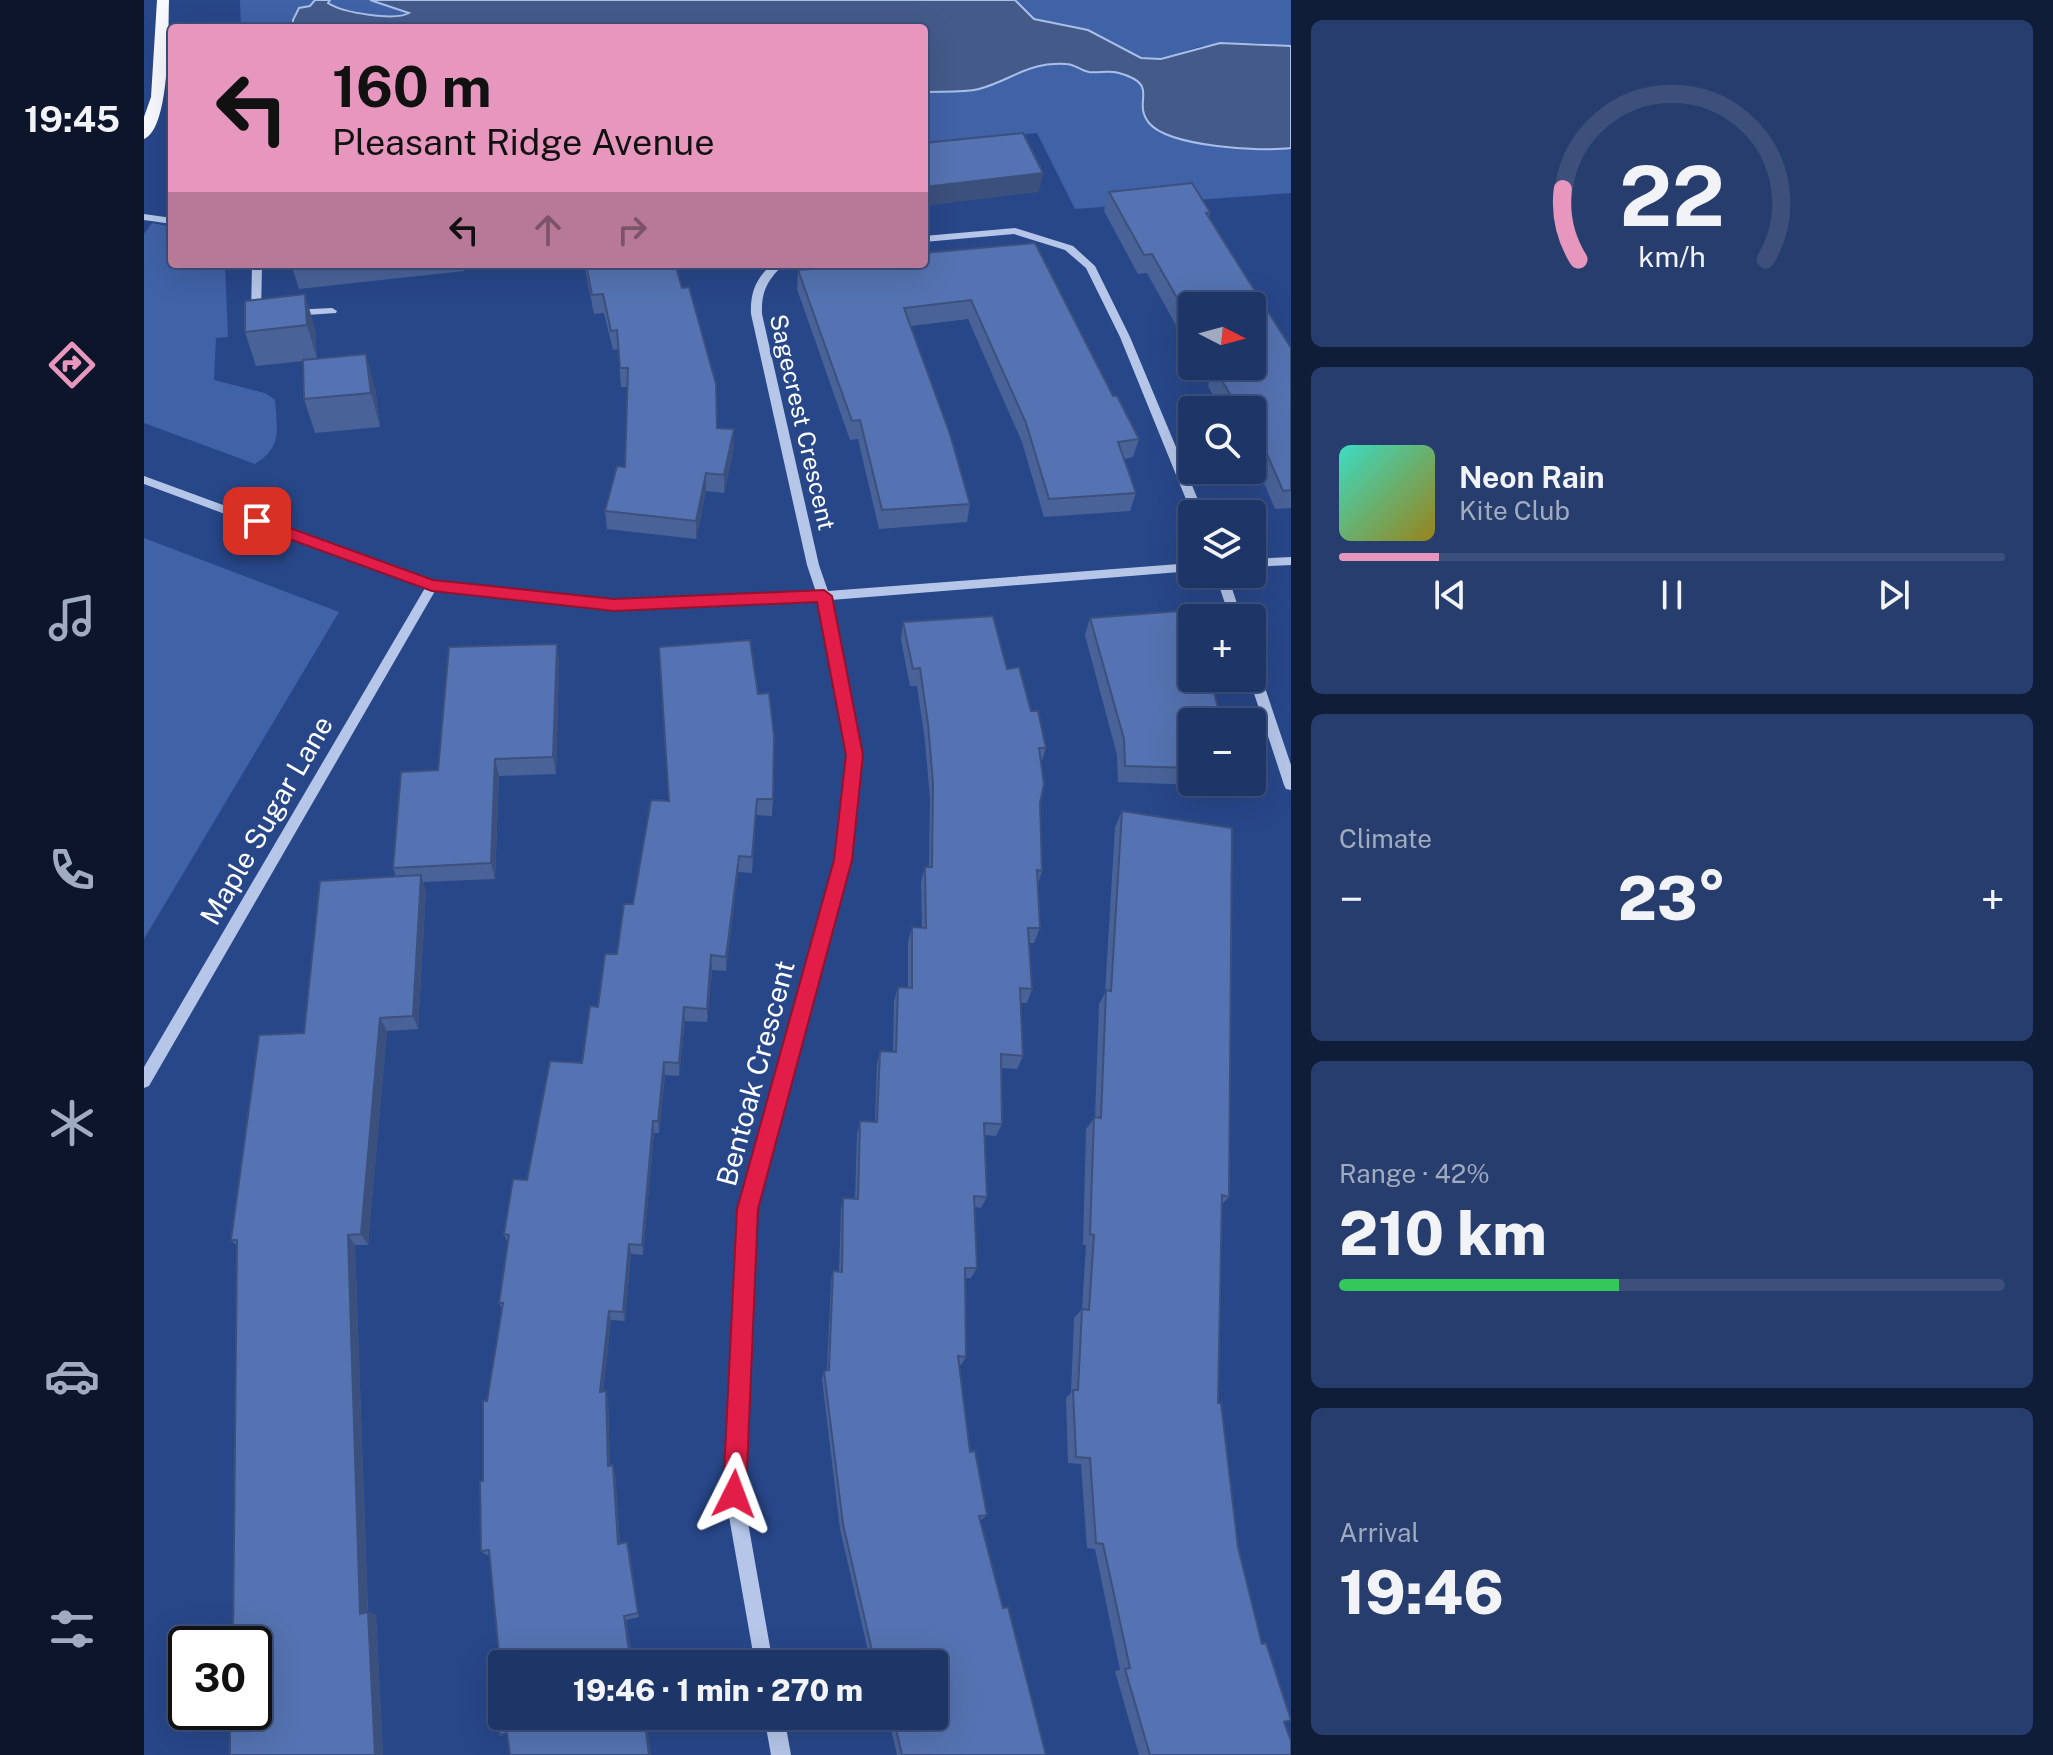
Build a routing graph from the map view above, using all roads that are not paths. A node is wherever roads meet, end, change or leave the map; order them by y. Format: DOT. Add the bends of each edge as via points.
graph roads {
  1 [pos="163,0"];
  2 [pos="144,135"];
  3 [pos="144,217"];
  4 [pos="168,220"];
  5 [pos="928,239"];
  6 [pos="257,268"];
  7 [pos="772,268"];
  8 [pos="332,311"];
  9 [pos="284,314"];
  10 [pos="270,315"];
  11 [pos="144,480"];
  12 [pos="1192,500"];
  13 [pos="1291,561"];
  14 [pos="1266,562"];
  15 [pos="1178,568"];
  16 [pos="432,586"];
  17 [pos="824,596"];
  18 [pos="1260,692"];
  19 [pos="1291,785"];
  20 [pos="144,1081"];
  21 [pos="762,1650"];
  22 [pos="777,1730"];
  23 [pos="781,1755"];
  1 -- 2 [label="main road" via="158,97"];
  3 -- 4 [label="street"];
  5 -- 12 [label="street" via="1015,231 1069,248 1090,266"];
  6 -- 10 [label="street" via="256,316"];
  7 -- 17 [label="street, Sagecrest Crescent" via="758,289 754,317"];
  8 -- 9 [label="street"];
  11 -- 16 [label="street"];
  13 -- 14 [label="street"];
  15 -- 17 [label="street"];
  16 -- 17 [label="street" via="614,605"];
  16 -- 20 [label="street, Maple Sugar Lane"];
  17 -- 21 [label="street, Bentoak Crescent" via="854,755 843,860 747,1209 734,1494"];
  18 -- 19 [label="street"];
  22 -- 23 [label="street"];
}
